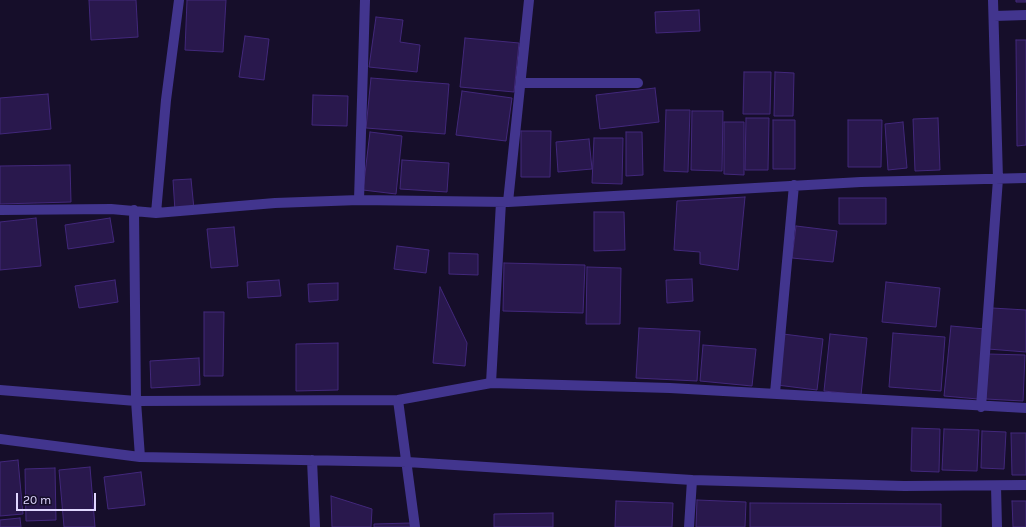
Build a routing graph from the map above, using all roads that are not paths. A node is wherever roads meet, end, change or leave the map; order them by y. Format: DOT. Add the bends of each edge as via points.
graph roads {
  1 [pos="179,0"];
  2 [pos="365,0"];
  3 [pos="529,0"];
  4 [pos="993,0"];
  5 [pos="1026,15"];
  6 [pos="994,16"];
  7 [pos="638,82"];
  8 [pos="521,83"];
  9 [pos="1026,178"];
  10 [pos="998,179"];
  11 [pos="794,185"];
  12 [pos="359,200"];
  13 [pos="505,202"];
  14 [pos="0,210"];
  15 [pos="134,210"];
  16 [pos="156,213"];
  17 [pos="491,383"];
  18 [pos="0,390"];
  19 [pos="775,393"];
  20 [pos="398,400"];
  21 [pos="136,401"];
  22 [pos="981,407"];
  23 [pos="1026,408"];
  24 [pos="0,439"];
  25 [pos="140,457"];
  26 [pos="312,460"];
  27 [pos="407,462"];
  28 [pos="692,480"];
  29 [pos="1026,485"];
  30 [pos="996,486"];
  31 [pos="315,527"];
  32 [pos="415,527"];
  33 [pos="689,527"];
  34 [pos="997,527"];
  1 -- 16 [label="street" via="166,100"];
  2 -- 12 [label="street"];
  3 -- 8 [label="street"];
  4 -- 6 [label="street"];
  5 -- 6 [label="street"];
  6 -- 10 [label="street"];
  7 -- 8 [label="street"];
  8 -- 13 [label="street"];
  9 -- 10 [label="street"];
  10 -- 11 [label="street"];
  10 -- 22 [label="street"];
  11 -- 13 [label="street"];
  11 -- 19 [label="street"];
  12 -- 13 [label="street"];
  12 -- 16 [label="street" via="275,203"];
  13 -- 17 [label="street"];
  14 -- 15 [label="street"];
  15 -- 16 [label="street"];
  15 -- 21 [label="street"];
  17 -- 19 [label="street"];
  17 -- 20 [label="street"];
  18 -- 21 [label="street"];
  19 -- 22 [label="street"];
  20 -- 21 [label="street"];
  20 -- 27 [label="street"];
  21 -- 25 [label="street"];
  22 -- 23 [label="street"];
  24 -- 25 [label="street"];
  25 -- 26 [label="street"];
  26 -- 27 [label="street"];
  26 -- 31 [label="street"];
  27 -- 28 [label="street"];
  27 -- 32 [label="street"];
  28 -- 30 [label="street"];
  28 -- 33 [label="street"];
  29 -- 30 [label="street"];
  30 -- 34 [label="street"];
}
